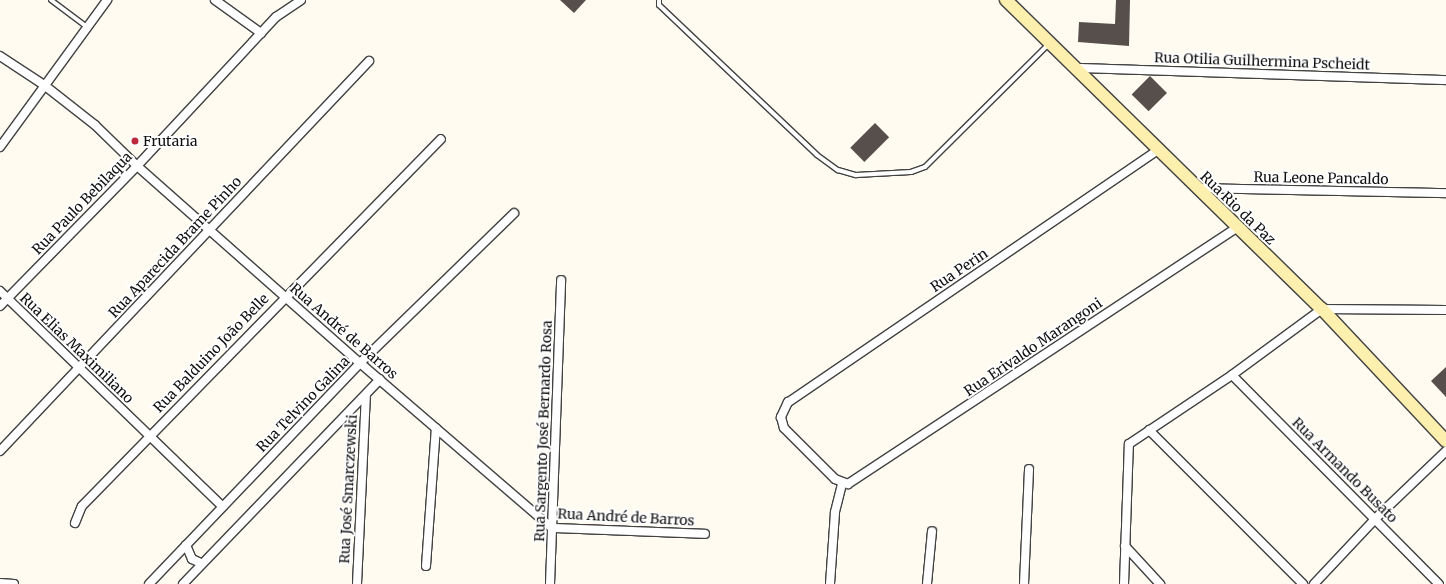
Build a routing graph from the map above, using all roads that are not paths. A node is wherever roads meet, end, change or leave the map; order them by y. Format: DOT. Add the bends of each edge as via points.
graph roads {
  1 [pos="51,0"];
  2 [pos="107,0"];
  3 [pos="215,0"];
  4 [pos="301,0"];
  5 [pos="659,0"];
  6 [pos="1006,0"];
  7 [pos="87,27"];
  8 [pos="261,33"];
  9 [pos="1051,43"];
  10 [pos="0,56"];
  11 [pos="369,61"];
  12 [pos="1077,68"];
  13 [pos="1446,80"];
  14 [pos="44,85"];
  15 [pos="441,139"];
  16 [pos="0,148"];
  17 [pos="1158,150"];
  18 [pos="137,166"];
  19 [pos="1196,188"];
  20 [pos="1446,193"];
  21 [pos="514,213"];
  22 [pos="1236,228"];
  23 [pos="209,230"];
  24 [pos="561,280"];
  25 [pos="0,290"];
  26 [pos="284,296"];
  27 [pos="8,298"];
  28 [pos="0,306"];
  29 [pos="1322,309"];
  30 [pos="1446,310"];
  31 [pos="360,363"];
  32 [pos="79,368"];
  33 [pos="1232,375"];
  34 [pos="380,380"];
  35 [pos="366,395"];
  36 [pos="436,428"];
  37 [pos="1149,430"];
  38 [pos="149,436"];
  39 [pos="1446,441"];
  40 [pos="0,451"];
  41 [pos="1446,451"];
  42 [pos="1029,470"];
  43 [pos="842,483"];
  44 [pos="223,507"];
  45 [pos="1376,518"];
  46 [pos="75,523"];
  47 [pos="552,528"];
  48 [pos="932,531"];
  49 [pos="705,534"];
  50 [pos="186,545"];
  51 [pos="1125,546"];
  52 [pos="201,563"];
  53 [pos="426,566"];
  54 [pos="0,582"];
  55 [pos="151,583"];
  56 [pos="14,584"];
  57 [pos="183,584"];
  58 [pos="357,584"];
  59 [pos="550,584"];
  60 [pos="830,584"];
  61 [pos="927,584"];
  62 [pos="1024,584"];
  63 [pos="1124,584"];
  64 [pos="1160,584"];
  65 [pos="1303,584"];
  66 [pos="1314,584"];
  67 [pos="1439,584"];
  1 -- 7 [label="lane"];
  2 -- 7 [label="street"];
  3 -- 8 [label="street"];
  4 -- 8 [label="street, Rua Paulo Bebilaqua" via="276,17"];
  5 -- 9 [label="lane" via="659,5 818,155 838,170 856,175 911,172 925,167"];
  6 -- 9 [label="main road, Rua Rio da Paz"];
  7 -- 14 [label="street"];
  8 -- 18 [label="street, Rua Paulo Bebilaqua"];
  9 -- 12 [label="main road, Rua Rio da Paz"];
  10 -- 14 [label="street, Rua André de Barros"];
  11 -- 23 [label="street, Rua Aparecida Brame Pinho"];
  12 -- 13 [label="street, Rua Otilia Guilhermina Pscheidt"];
  12 -- 17 [label="main road, Rua Rio da Paz"];
  14 -- 16 [label="street"];
  14 -- 18 [label="street, Rua André de Barros" via="95,125"];
  15 -- 26 [label="street, Rua Balduino João Belle"];
  17 -- 19 [label="main road, Rua Rio da Paz"];
  17 -- 43 [label="street, Rua Perin" via="788,402 781,417 784,428 834,479"];
  18 -- 23 [label="street, Rua André de Barros"];
  18 -- 27 [label="street, Rua Paulo Bebilaqua"];
  19 -- 20 [label="street, Rua Leone Pancaldo"];
  19 -- 22 [label="main road, Rua Rio da Paz"];
  21 -- 31 [label="street, Rua Telvino Galina"];
  22 -- 29 [label="main road, Rua Rio da Paz"];
  22 -- 43 [label="street, Rua Erivaldo Marangoni" via="854,481"];
  23 -- 26 [label="street, Rua André de Barros"];
  23 -- 32 [label="street, Rua Aparecida Brame Pinho"];
  24 -- 47 [label="street, Rua Sargento José Bernardo Rosa"];
  25 -- 27 [label="street, Rua Elias Maximiliano"];
  26 -- 31 [label="street, Rua André de Barros"];
  26 -- 38 [label="street, Rua Balduino João Belle"];
  27 -- 28 [label="street, Rua Paulo Bebilaqua"];
  27 -- 32 [label="street, Rua Elias Maximiliano"];
  29 -- 30 [label="street"];
  29 -- 33 [label="street"];
  29 -- 39 [label="main road, Rua Rio da Paz"];
  31 -- 34 [label="street, Rua André de Barros"];
  31 -- 44 [label="street, Rua Telvino Galina"];
  32 -- 38 [label="street, Rua Elias Maximiliano"];
  32 -- 40 [label="street, Rua Aparecida Brame Pinho"];
  33 -- 37 [label="street"];
  33 -- 45 [label="street, Rua Armando Busato"];
  34 -- 35 [label="street"];
  34 -- 36 [label="street, Rua André de Barros"];
  35 -- 52 [label="street"];
  35 -- 58 [label="street, Rua José Smarczewski"];
  36 -- 47 [label="street, Rua André de Barros"];
  36 -- 53 [label="street"];
  37 -- 51 [label="street" via="1129,444"];
  37 -- 65 [label="street"];
  38 -- 44 [label="street, Rua Elias Maximiliano"];
  38 -- 46 [label="street, Rua Balduino João Belle" via="82,506"];
  41 -- 45 [label="street"];
  42 -- 62 [label="street"];
  43 -- 60 [label="street" via="835,512"];
  44 -- 50 [label="street, Rua Telvino Galina"];
  45 -- 66 [label="street"];
  45 -- 67 [label="street, Rua Armando Busato"];
  47 -- 49 [label="street, Rua André de Barros"];
  47 -- 59 [label="street, Rua Sargento José Bernardo Rosa"];
  48 -- 61 [label="street"];
  50 -- 52 [label="street" via="192,559"];
  50 -- 55 [label="street, Rua Telvino Galina"];
  51 -- 63 [label="street"];
  51 -- 64 [label="street"];
  52 -- 57 [label="street"];
  54 -- 56 [label="street"];
}
